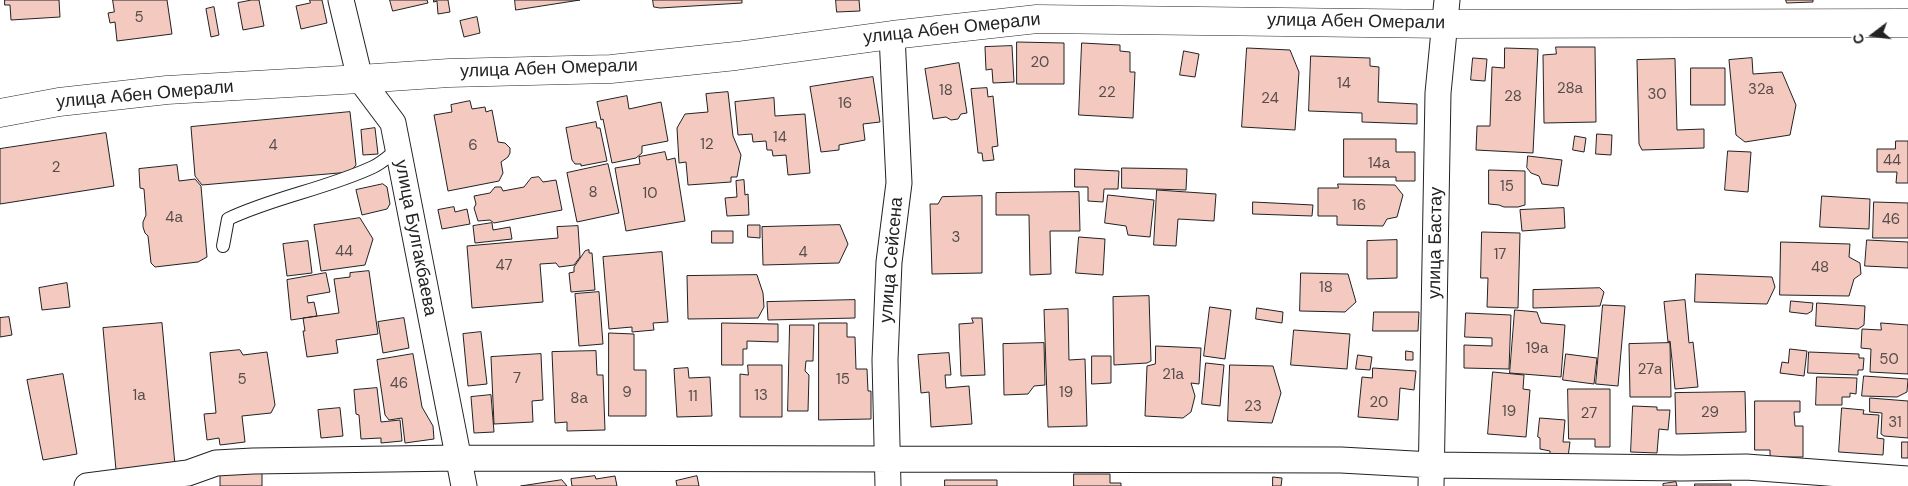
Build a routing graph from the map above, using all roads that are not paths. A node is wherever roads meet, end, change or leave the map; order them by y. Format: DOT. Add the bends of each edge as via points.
graph roads {
  1 [pos="341,0"];
  2 [pos="1446,12"];
  3 [pos="1908,23"];
  4 [pos="892,35"];
  5 [pos="360,80"];
  6 [pos="0,113"];
  7 [pos="398,149"];
  8 [pos="223,246"];
  9 [pos="458,458"];
  10 [pos="887,460"];
  11 [pos="1431,476"];
  12 [pos="1908,479"];
  13 [pos="87,486"];
  14 [pos="464,486"];
  15 [pos="888,486"];
  1 -- 5 [label="street, улица Булгакбаева"];
  2 -- 3 [label="main road, улица Абен Омерали"];
  2 -- 4 [label="main road, улица Абен Омерали" via="1037,19"];
  2 -- 11 [label="street, улица Бастау" via="1438,93"];
  4 -- 5 [label="main road, улица Абен Омерали" via="611,69 449,73"];
  4 -- 10 [label="street, улица Сейсена" via="899,183 885,350"];
  5 -- 6 [label="main road, улица Абен Омерали" via="166,90 59,102"];
  5 -- 7 [label="street, улица Булгакбаева" via="393,123"];
  7 -- 8 [label="lane" via="374,166 228,219"];
  7 -- 9 [label="street, улица Булгакбаева"];
  9 -- 10 [label="street"];
  9 -- 13 [label="street" via="244,461 216,464 188,473"];
  9 -- 14 [label="street, улица Булгакбаева"];
  10 -- 11 [label="street" via="1341,460"];
  10 -- 15 [label="street, улица Сейсена"];
  11 -- 12 [label="street" via="1746,466"];
}
